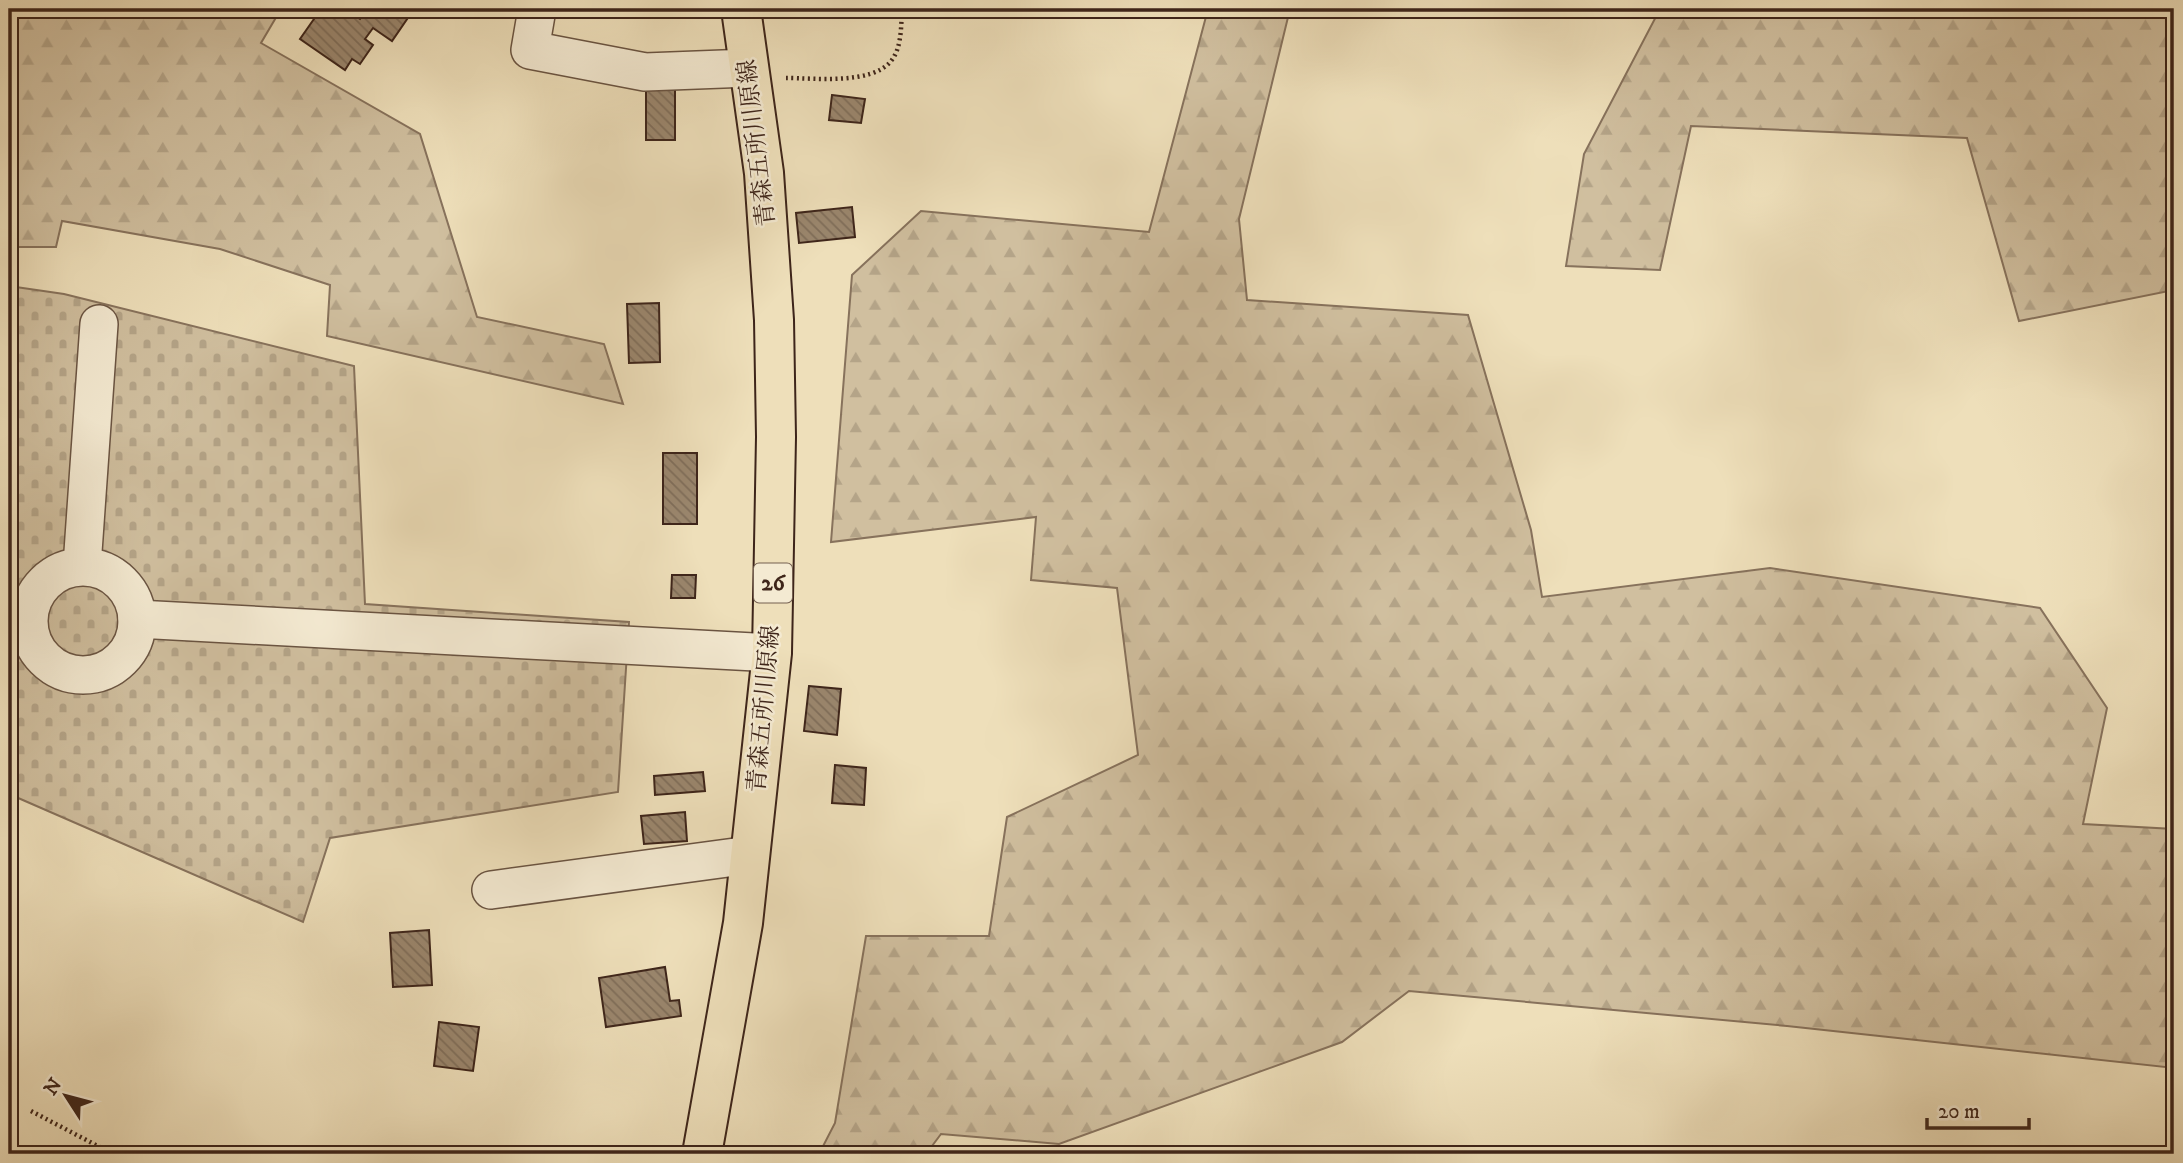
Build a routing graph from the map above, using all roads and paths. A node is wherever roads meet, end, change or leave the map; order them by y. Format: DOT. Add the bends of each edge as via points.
graph roads {
  1 [pos="537,9"];
  2 [pos="741,9"];
  3 [pos="902,9"];
  4 [pos="750,73"];
  5 [pos="99,324"];
  6 [pos="82,566"];
  7 [pos="19,613"];
  8 [pos="137,619"];
  9 [pos="772,653"];
  10 [pos="750,855"];
  11 [pos="491,890"];
  12 [pos="31,1111"];
  13 [pos="113,1154"];
  14 [pos="702,1154"];
  1 -- 4 [label="lane" via="530,50 645,72"];
  2 -- 4 [label="main road, 青森五所川原線 / 26"];
  3 -- 4 [label="path" via="901,35 892,60 880,71 847,78"];
  4 -- 9 [label="main road, 青森五所川原線 / 26" via="764,173 774,320"];
  5 -- 6 [label="lane"];
  6 -- 7 [label="lane" via="57,572"];
  6 -- 8 [label="lane" via="103,570 120,581 133,599"];
  7 -- 8 [label="lane" via="45,660 67,673 92,674 116,664 132,644"];
  8 -- 9 [label="lane"];
  9 -- 10 [label="main road, 青森五所川原線 / 26"];
  10 -- 11 [label="lane"];
  10 -- 14 [label="main road, 青森五所川原線 / 26" via="743,923"];
  12 -- 13 [label="path"];
}
